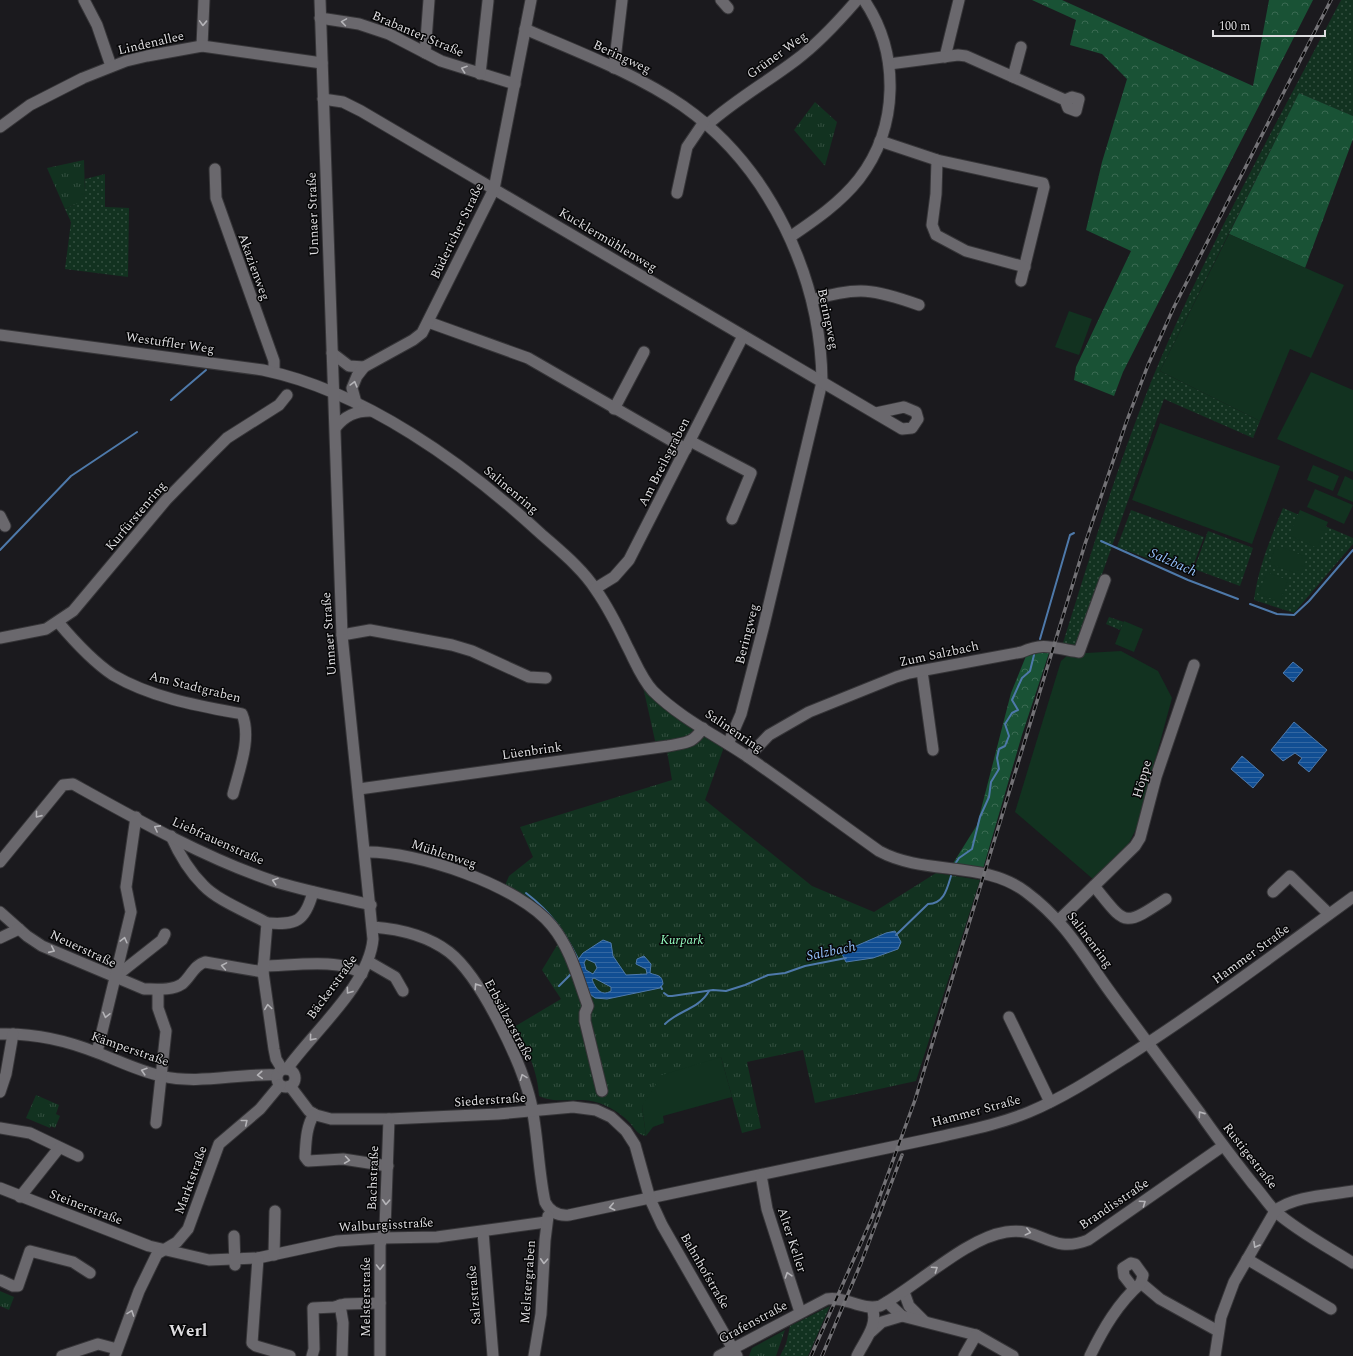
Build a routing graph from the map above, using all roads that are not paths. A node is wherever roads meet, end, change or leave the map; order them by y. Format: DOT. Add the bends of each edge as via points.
graph roads {
  1 [pos="84,0"];
  2 [pos="204,0"];
  3 [pos="320,0"];
  4 [pos="429,0"];
  5 [pos="531,0"];
  6 [pos="622,0"];
  7 [pos="857,0"];
  8 [pos="864,0"];
  9 [pos="959,0"];
  10 [pos="488,1"];
  11 [pos="320,18"];
  12 [pos="525,29"];
  13 [pos="202,46"];
  14 [pos="1021,47"];
  15 [pos="425,53"];
  16 [pos="945,57"];
  17 [pos="322,63"];
  18 [pos="889,64"];
  19 [pos="111,66"];
  20 [pos="614,68"];
  21 [pos="480,74"];
  22 [pos="1013,77"];
  23 [pos="515,84"];
  24 [pos="323,98"];
  25 [pos="1065,100"];
  26 [pos="706,124"];
  27 [pos="0,127"];
  28 [pos="880,141"];
  29 [pos="937,160"];
  30 [pos="215,169"];
  31 [pos="494,189"];
  32 [pos="677,193"];
  33 [pos="790,237"];
  34 [pos="1025,267"];
  35 [pos="1021,282"];
  36 [pos="812,300"];
  37 [pos="919,305"];
  38 [pos="428,322"];
  39 [pos="0,335"];
  40 [pos="743,336"];
  41 [pos="644,352"];
  42 [pos="332,353"];
  43 [pos="364,367"];
  44 [pos="274,372"];
  45 [pos="822,382"];
  46 [pos="334,392"];
  47 [pos="287,395"];
  48 [pos="356,403"];
  49 [pos="614,409"];
  50 [pos="370,411"];
  51 [pos="876,413"];
  52 [pos="336,427"];
  53 [pos="688,445"];
  54 [pos="732,519"];
  55 [pos="1106,580"];
  56 [pos="596,588"];
  57 [pos="58,622"];
  58 [pos="342,635"];
  59 [pos="0,638"];
  60 [pos="1194,665"];
  61 [pos="922,672"];
  62 [pos="546,678"];
  63 [pos="703,728"];
  64 [pos="728,744"];
  65 [pos="933,750"];
  66 [pos="748,757"];
  67 [pos="359,789"];
  68 [pos="232,794"];
  69 [pos="136,817"];
  70 [pos="171,836"];
  71 [pos="363,839"];
  72 [pos="365,852"];
  73 [pos="0,862"];
  74 [pos="1094,886"];
  75 [pos="313,892"];
  76 [pos="1273,892"];
  77 [pos="1353,897"];
  78 [pos="1166,899"];
  79 [pos="371,905"];
  80 [pos="0,912"];
  81 [pos="1329,914"];
  82 [pos="1059,920"];
  83 [pos="267,923"];
  84 [pos="372,927"];
  85 [pos="19,929"];
  86 [pos="165,934"];
  87 [pos="0,938"];
  88 [pos="369,962"];
  89 [pos="263,969"];
  90 [pos="362,974"];
  91 [pos="115,977"];
  92 [pos="158,990"];
  93 [pos="403,991"];
  94 [pos="1009,1017"];
  95 [pos="0,1034"];
  96 [pos="13,1034"];
  97 [pos="1147,1043"];
  98 [pos="97,1052"];
  99 [pos="161,1076"];
  100 [pos="283,1077"];
  101 [pos="602,1091"];
  102 [pos="0,1092"];
  103 [pos="1050,1102"];
  104 [pos="532,1111"];
  105 [pos="314,1114"];
  106 [pos="389,1119"];
  107 [pos="156,1123"];
  108 [pos="0,1128"];
  109 [pos="1223,1146"];
  110 [pos="59,1148"];
  111 [pos="78,1156"];
  112 [pos="388,1166"];
  113 [pos="761,1175"];
  114 [pos="0,1188"];
  115 [pos="1353,1191"];
  116 [pos="20,1197"];
  117 [pos="650,1199"];
  118 [pos="551,1210"];
  119 [pos="275,1211"];
  120 [pos="1275,1211"];
  121 [pos="546,1222"];
  122 [pos="483,1232"];
  123 [pos="234,1236"];
  124 [pos="382,1238"];
  125 [pos="162,1250"];
  126 [pos="274,1254"];
  127 [pos="258,1258"];
  128 [pos="1248,1259"];
  129 [pos="235,1263"];
  130 [pos="1353,1263"];
  131 [pos="90,1273"];
  132 [pos="0,1280"];
  133 [pos="904,1292"];
  134 [pos="380,1299"];
  135 [pos="887,1302"];
  136 [pos="340,1305"];
  137 [pos="872,1308"];
  138 [pos="1331,1309"];
  139 [pos="800,1312"];
  140 [pos="902,1316"];
  141 [pos="924,1321"];
  142 [pos="1218,1332"];
  143 [pos="976,1335"];
  144 [pos="866,1337"];
  145 [pos="88,1353"];
  146 [pos="116,1353"];
  147 [pos="735,1353"];
  148 [pos="62,1356"];
  149 [pos="290,1356"];
  150 [pos="312,1356"];
  151 [pos="342,1356"];
  152 [pos="380,1356"];
  153 [pos="493,1356"];
  154 [pos="534,1356"];
  155 [pos="720,1356"];
  156 [pos="856,1356"];
  157 [pos="964,1356"];
  158 [pos="1013,1356"];
  159 [pos="1090,1356"];
  160 [pos="1215,1356"];
  1 -- 19 [label="street" via="97,25"];
  2 -- 13 [label="street, one-way"];
  3 -- 11 [label="street, Unnaer Straße"];
  4 -- 15 [label="street"];
  5 -- 12 [label="street, Büdericher Straße"];
  6 -- 20 [label="street"];
  7 -- 26 [label="street, Grüner Weg" via="814,45"];
  8 -- 18 [label="street" via="879,26 886,44"];
  9 -- 16 [label="street"];
  10 -- 21 [label="street, Brabanter Straße"];
  15 -- 11 [label="street, Brabanter Straße, one-way" via="389,34 359,24"];
  11 -- 17 [label="street, Unnaer Straße"];
  12 -- 20 [label="street, Beringweg"];
  12 -- 23 [label="street, Büdericher Straße"];
  13 -- 17 [label="street, Lindenallee"];
  13 -- 19 [label="street, Lindenallee" via="147,56"];
  14 -- 22 [label="street"];
  21 -- 15 [label="street, Brabanter Straße, one-way"];
  16 -- 18 [label="street"];
  16 -- 22 [label="street" via="966,56"];
  17 -- 24 [label="street, Unnaer Straße"];
  18 -- 28 [label="street" via="890,99"];
  19 -- 27 [label="street, Lindenallee" via="30,105"];
  20 -- 26 [label="street, Beringweg" via="655,89"];
  21 -- 23 [label="street, Brabanter Straße"];
  22 -- 25 [label="street"];
  23 -- 31 [label="street, Büdericher Straße"];
  24 -- 31 [label="street, Kucklermühlenweg" via="343,102 361,110"];
  24 -- 42 [label="street, Unnaer Straße"];
  26 -- 32 [label="street, Grüner Weg" via="688,147"];
  26 -- 33 [label="street, Beringweg" via="754,176"];
  28 -- 29 [label="street"];
  28 -- 33 [label="street" via="869,164 846,193 819,218"];
  29 -- 34 [label="street" via="932,225 936,235 966,251"];
  29 -- 34 [label="street" via="1043,183"];
  30 -- 44 [label="street, Akazienweg" via="216,198 274,362"];
  31 -- 38 [label="street, Büdericher Straße"];
  31 -- 40 [label="street, Kucklermühlenweg"];
  33 -- 36 [label="street, Beringweg"];
  34 -- 35 [label="street"];
  36 -- 37 [label="street" via="840,291 865,290"];
  36 -- 45 [label="street, Beringweg" via="822,359"];
  38 -- 43 [label="street, Büdericher Straße" via="422,333 413,340"];
  38 -- 49 [label="street" via="528,358"];
  39 -- 44 [label="street, Westuffler Weg"];
  40 -- 45 [label="street, Kucklermühlenweg"];
  40 -- 53 [label="street, Am Breilsgraben"];
  41 -- 49 [label="street"];
  42 -- 43 [label="street" via="349,366"];
  42 -- 46 [label="street, Unnaer Straße"];
  48 -- 43 [label="street, Büdericher Straße, one-way" via="352,388"];
  44 -- 46 [label="street, Westuffler Weg"];
  45 -- 51 [label="street, Kucklermühlenweg"];
  45 -- 64 [label="street, Beringweg" via="741,714"];
  46 -- 48 [label="street, Salinenring"];
  46 -- 52 [label="street, Unnaer Straße"];
  47 -- 57 [label="street, Kurfürstenring" via="280,405 227,438 166,500 73,611"];
  48 -- 50 [label="street, Salinenring"];
  49 -- 53 [label="street"];
  50 -- 52 [label="street" via="354,412"];
  50 -- 56 [label="street, Salinenring" via="408,433 488,487 571,561"];
  52 -- 58 [label="street, Unnaer Straße"];
  53 -- 54 [label="street" via="751,473"];
  53 -- 56 [label="street, Am Breilsgraben" via="629,560 614,577"];
  55 -- 61 [label="street, Zum Salzbach" via="1079,652 1034,646 1022,652"];
  56 -- 63 [label="street, Salinenring" via="652,690"];
  57 -- 59 [label="street, Kurfürstenring" via="37,632"];
  57 -- 68 [label="street, Am Stadtgraben" via="96,661 132,685 164,697 242,714 247,724 244,749"];
  58 -- 62 [label="street" via="370,630 452,645 472,651 529,677"];
  58 -- 67 [label="street, Unnaer Straße"];
  60 -- 74 [label="street, Höppe" via="1156,776 1140,838"];
  61 -- 65 [label="street"];
  61 -- 66 [label="street, Zum Salzbach" via="896,677 809,712 773,731"];
  63 -- 64 [label="street, Salinenring"];
  63 -- 67 [label="street, Lüenbrink" via="691,741"];
  64 -- 66 [label="street, Salinenring"];
  66 -- 82 [label="street, Salinenring" via="890,858 938,868 975,872 1006,880 1025,891"];
  67 -- 71 [label="street, Unnaer Straße"];
  70 -- 69 [label="street, Liebfrauenstraße, one-way"];
  69 -- 73 [label="street, Liebfrauenstraße, one-way" via="73,784 63,785"];
  91 -- 69 [label="street, one-way" via="131,912 126,887"];
  75 -- 70 [label="street, Liebfrauenstraße, one-way" via="245,870"];
  70 -- 83 [label="street" via="181,857 203,886"];
  71 -- 72 [label="street, Bäckerstraße"];
  72 -- 79 [label="street, Bäckerstraße"];
  72 -- 101 [label="street, Mühlenweg" via="389,853 457,872 512,894 549,923 569,954 588,1006 585,1021"];
  74 -- 78 [label="street" via="1118,916 1129,919 1140,916"];
  74 -- 82 [label="street, Höppe"];
  75 -- 79 [label="street, Liebfrauenstraße"];
  75 -- 83 [label="street" via="306,913 298,920 289,924"];
  76 -- 81 [label="street" via="1290,876"];
  77 -- 81 [label="street, Hammer Straße"];
  79 -- 84 [label="street, Bäckerstraße"];
  80 -- 85 [label="street, Neuerstraße"];
  81 -- 97 [label="street, Hammer Straße"];
  82 -- 97 [label="street, Salinenring"];
  83 -- 89 [label="street"];
  84 -- 88 [label="street, Bäckerstraße" via="372,953"];
  104 -- 84 [label="street, Erbsälzerstraße, one-way" via="524,1079 504,1033 487,1002 460,963 450,953 423,938 390,928"];
  85 -- 87 [label="street"];
  85 -- 91 [label="street, Neuerstraße, one-way" via="42,946"];
  86 -- 91 [label="street" via="162,940"];
  88 -- 90 [label="street, Bäckerstraße"];
  88 -- 93 [label="street" via="395,977"];
  89 -- 90 [label="street" via="314,964 350,968"];
  89 -- 92 [label="street, one-way" via="205,962 182,984"];
  100 -- 89 [label="street, one-way" via="274,1049"];
  90 -- 100 [label="street, Bäckerstraße, one-way"];
  91 -- 92 [label="street" via="144,989"];
  91 -- 98 [label="street, Neuerstraße, one-way"];
  92 -- 99 [label="street" via="158,1008 166,1031"];
  94 -- 103 [label="street"];
  95 -- 96 [label="street, Kämperstraße"];
  96 -- 98 [label="street, Kämperstraße" via="44,1036"];
  96 -- 102 [label="street"];
  97 -- 103 [label="street, Hammer Straße" via="1077,1088"];
  109 -- 97 [label="street, Rustigestraße, one-way"];
  99 -- 98 [label="street, Kämperstraße, one-way" via="139,1070"];
  100 -- 99 [label="street, Kämperstraße, one-way" via="193,1080"];
  99 -- 107 [label="street"];
  100 -- 105 [label="street"];
  125 -- 100 [label="street, Marktstraße, one-way" via="177,1242 188,1229 221,1141 260,1109"];
  103 -- 113 [label="street, Hammer Straße" via="1029,1112 983,1127"];
  104 -- 106 [label="street, Siederstraße"];
  104 -- 117 [label="street, Siederstraße" via="580,1108 596,1110 611,1117 635,1144"];
  104 -- 118 [label="street, Erbsälzerstraße" via="545,1202"];
  105 -- 106 [label="street, Siederstraße" via="332,1119"];
  105 -- 112 [label="street, one-way" via="307,1135 305,1157 308,1161 343,1159"];
  106 -- 112 [label="street, Bachstraße"];
  108 -- 110 [label="street" via="30,1133"];
  109 -- 120 [label="street, Rustigestraße"];
  133 -- 109 [label="street, Brandisstraße, one-way" via="973,1245 1003,1232 1028,1231 1065,1246 1088,1240"];
  110 -- 111 [label="street"];
  110 -- 116 [label="street"];
  112 -- 124 [label="street, Bachstraße, one-way" via="385,1228"];
  113 -- 117 [label="street, Hammer Straße"];
  139 -- 113 [label="street, Alter Keller, one-way" via="767,1209"];
  114 -- 116 [label="street, Steinerstraße"];
  115 -- 120 [label="street" via="1294,1201 1282,1205"];
  116 -- 125 [label="street, Steinerstraße"];
  117 -- 118 [label="street, one-way" via="562,1216"];
  117 -- 147 [label="street, Bahnhofstraße" via="662,1225"];
  118 -- 121 [label="street, Melstergraben"];
  119 -- 126 [label="street"];
  120 -- 128 [label="street, one-way"];
  120 -- 130 [label="street, Rustigestraße"];
  121 -- 122 [label="street, Walburgisstraße"];
  121 -- 154 [label="street, Melstergraben, one-way" via="541,1314"];
  122 -- 124 [label="street, Walburgisstraße" via="437,1237"];
  122 -- 153 [label="street, Salzstraße"];
  123 -- 129 [label="street"];
  124 -- 126 [label="street, Walburgisstraße" via="337,1241"];
  124 -- 134 [label="street, Melsterstraße, one-way"];
  125 -- 129 [label="street, Walburgisstraße"];
  146 -- 125 [label="street, one-way" via="139,1292 157,1254"];
  126 -- 127 [label="street, Walburgisstraße"];
  127 -- 129 [label="street, Walburgisstraße"];
  127 -- 149 [label="street" via="252,1343"];
  128 -- 138 [label="street"];
  128 -- 142 [label="street" via="1231,1288"];
  131 -- 132 [label="street" via="73,1262 30,1252 18,1286"];
  133 -- 135 [label="street, Brandisstraße"];
  133 -- 141 [label="street" via="909,1306"];
  134 -- 136 [label="street"];
  134 -- 152 [label="street, Melsterstraße"];
  135 -- 137 [label="street, Brandisstraße"];
  135 -- 140 [label="street"];
  136 -- 150 [label="street" via="312,1308"];
  136 -- 151 [label="street" via="343,1323"];
  137 -- 139 [label="street, Grafenstraße" via="831,1298"];
  137 -- 144 [label="street" via="868,1315"];
  139 -- 147 [label="street, Grafenstraße"];
  140 -- 141 [label="street"];
  140 -- 144 [label="street" via="882,1322"];
  141 -- 143 [label="street"];
  142 -- 159 [label="street" via="1137,1286 1104,1326"];
  142 -- 160 [label="street"];
  143 -- 157 [label="street"];
  143 -- 158 [label="street"];
  144 -- 156 [label="street"];
  145 -- 146 [label="street" via="98,1344"];
  145 -- 148 [label="street"];
  147 -- 155 [label="street, Grafenstraße"];
}
